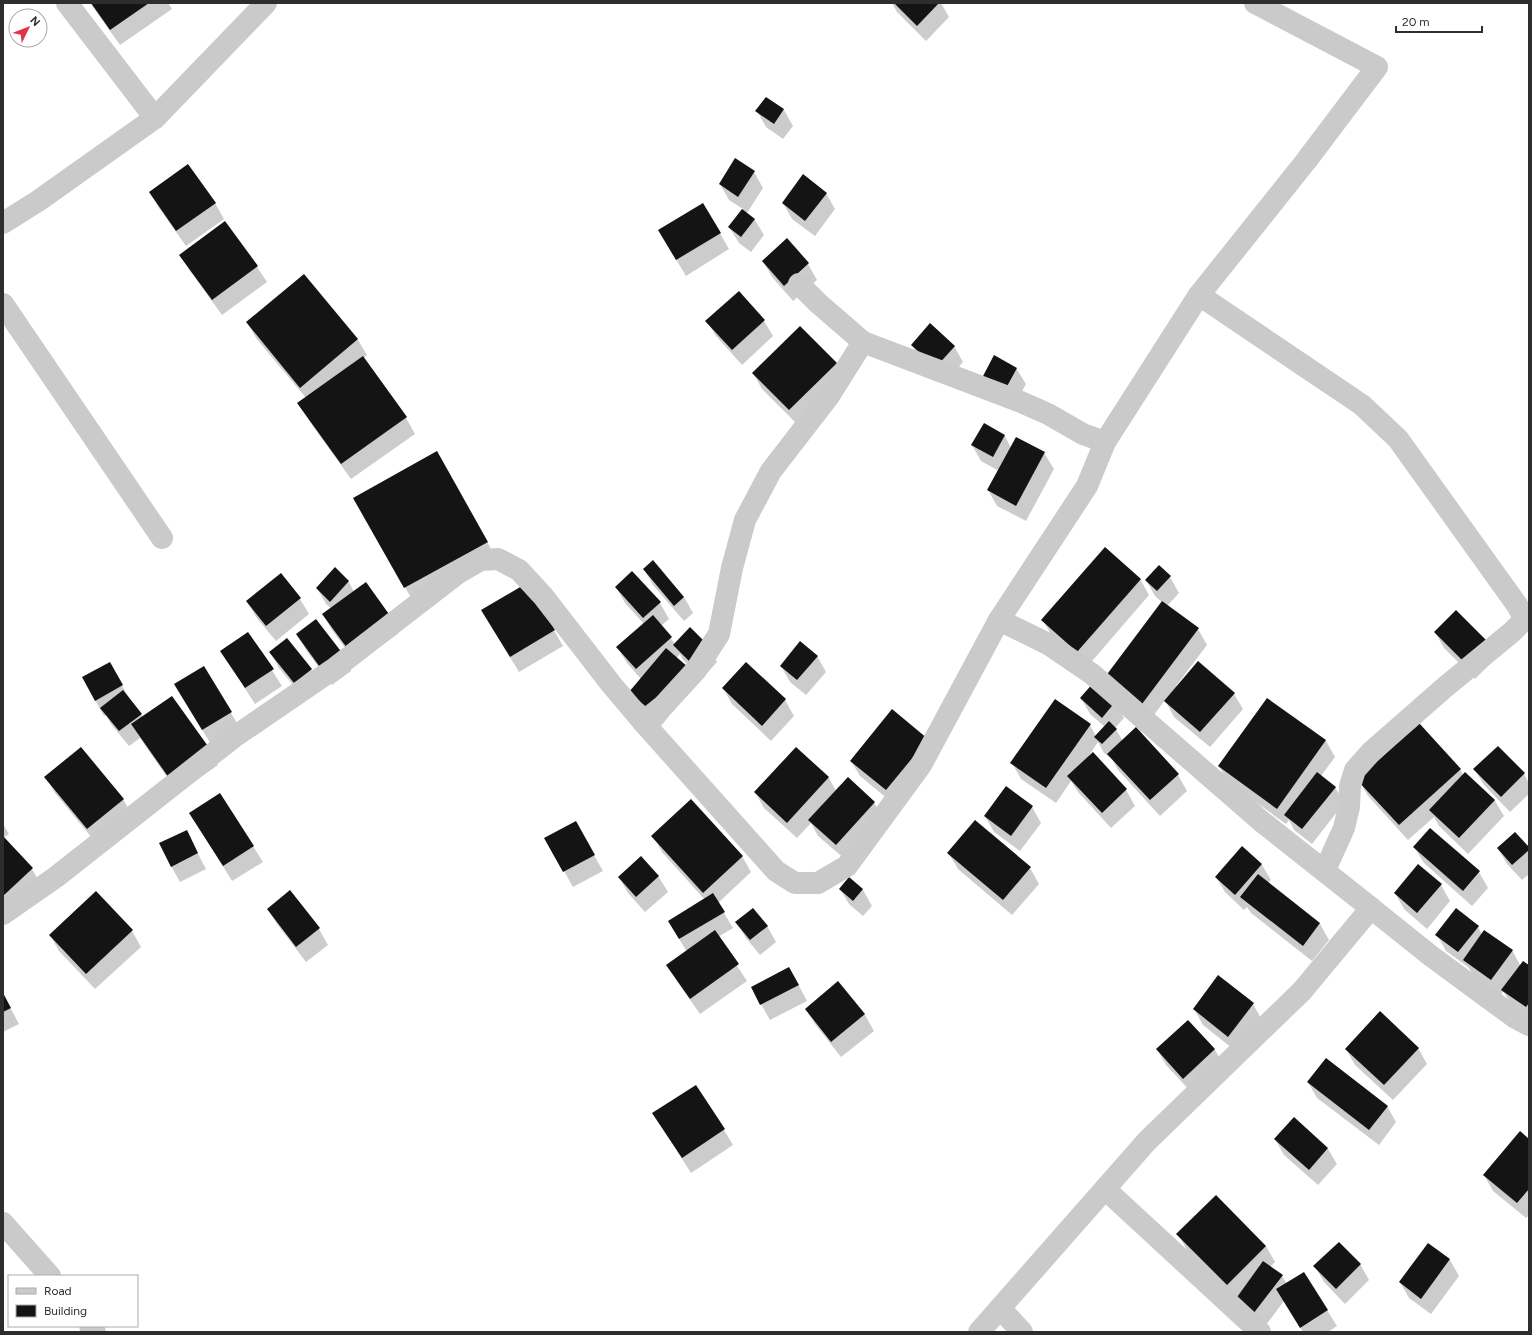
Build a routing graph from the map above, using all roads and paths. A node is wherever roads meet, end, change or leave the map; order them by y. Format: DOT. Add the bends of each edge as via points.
graph roads {
  1 [pos="66,3"];
  2 [pos="266,3"];
  3 [pos="1255,3"];
  4 [pos="155,118"];
  5 [pos="3,223"];
  6 [pos="799,284"];
  7 [pos="1199,294"];
  8 [pos="3,304"];
  9 [pos="863,342"];
  10 [pos="1105,442"];
  11 [pos="162,538"];
  12 [pos="999,620"];
  13 [pos="643,722"];
  14 [pos="1325,870"];
  15 [pos="1371,908"];
  16 [pos="3,914"];
  17 [pos="1529,1025"];
  18 [pos="1105,1189"];
  19 [pos="3,1223"];
  20 [pos="49,1275"];
  21 [pos="1000,1308"];
  22 [pos="979,1332"];
  23 [pos="1022,1332"];
  24 [pos="1260,1332"];
  1 -- 4 [label="street"];
  2 -- 4 [label="street"];
  3 -- 7 [label="street" via="1377,67 1306,161"];
  4 -- 5 [label="street"];
  6 -- 9 [label="street"];
  7 -- 10 [label="street"];
  7 -- 14 [label="street" via="1362,405 1398,439 1523,616 1521,623 1512,632 1371,752 1355,770 1344,828"];
  8 -- 11 [label="street"];
  9 -- 10 [label="street" via="1021,402 1083,434"];
  9 -- 13 [label="street" via="829,396 771,471 745,520 732,568 719,634 696,670 664,705"];
  10 -- 12 [label="street" via="1087,486"];
  12 -- 13 [label="street" via="921,765 847,866 818,883 795,883 776,871"];
  12 -- 14 [label="street" via="1048,644 1092,674 1261,821"];
  13 -- 16 [label="street" via="543,596 519,570 498,559 481,560 458,573 335,668 234,737 56,877"];
  14 -- 15 [label="street"];
  15 -- 17 [label="street" via="1431,956 1514,1017"];
  15 -- 18 [label="street" via="1302,991 1147,1141"];
  18 -- 21 [label="street"];
  18 -- 24 [label="street"];
  19 -- 20 [label="street"];
  21 -- 22 [label="street"];
  21 -- 23 [label="street"];
}
